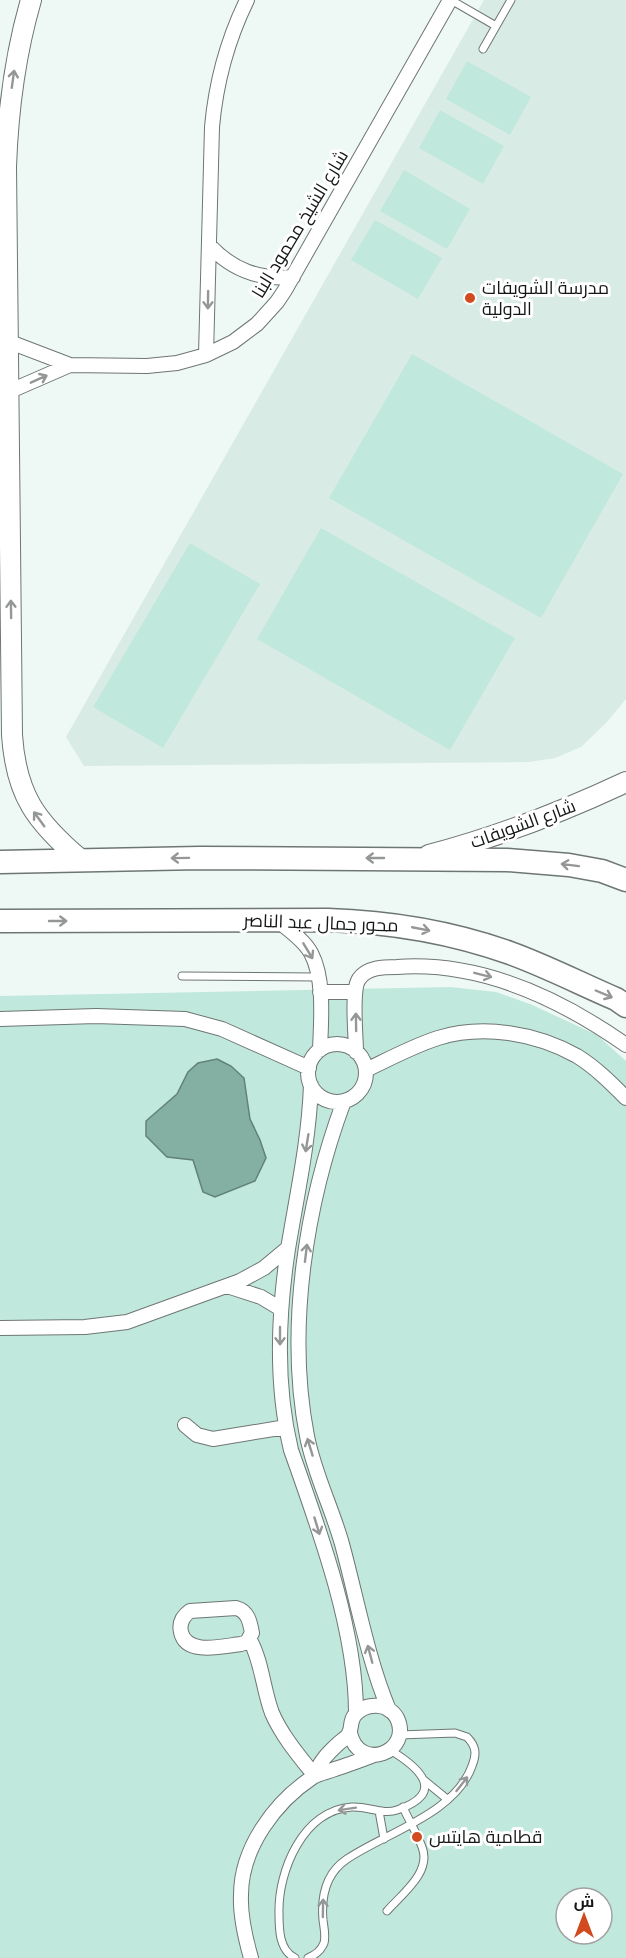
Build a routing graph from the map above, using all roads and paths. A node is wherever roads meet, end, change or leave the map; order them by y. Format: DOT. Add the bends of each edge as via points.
graph roads {
  1 [pos="31,0"];
  2 [pos="247,0"];
  3 [pos="451,0"];
  4 [pos="511,0"];
  5 [pos="496,26"];
  6 [pos="483,49"];
  7 [pos="209,245"];
  8 [pos="292,277"];
  9 [pos="4,340"];
  10 [pos="207,355"];
  11 [pos="70,365"];
  12 [pos="4,393"];
  13 [pos="6,653"];
  14 [pos="6,688"];
  15 [pos="626,782"];
  16 [pos="417,858"];
  17 [pos="81,860"];
  18 [pos="0,862"];
  19 [pos="626,880"];
  20 [pos="278,920"];
  21 [pos="0,921"];
  22 [pos="182,976"];
  23 [pos="318,977"];
  24 [pos="320,992"];
  25 [pos="355,992"];
  26 [pos="626,1006"];
  27 [pos="0,1019"];
  28 [pos="626,1045"];
  29 [pos="320,1050"];
  30 [pos="356,1052"];
  31 [pos="309,1068"];
  32 [pos="366,1070"];
  33 [pos="311,1085"];
  34 [pos="626,1098"];
  35 [pos="344,1101"];
  36 [pos="288,1248"];
  37 [pos="227,1286"];
  38 [pos="281,1309"];
  39 [pos="0,1328"];
  40 [pos="184,1425"];
  41 [pos="286,1427"];
  42 [pos="250,1640"];
  43 [pos="389,1710"];
  44 [pos="356,1713"];
  45 [pos="350,1733"];
  46 [pos="399,1735"];
  47 [pos="390,1750"];
  48 [pos="374,1755"];
  49 [pos="315,1776"];
  50 [pos="425,1781"];
  51 [pos="447,1799"];
  52 [pos="403,1807"];
  53 [pos="379,1811"];
  54 [pos="411,1826"];
  55 [pos="384,1839"];
  56 [pos="387,1911"];
  57 [pos="251,1958"];
  58 [pos="295,1958"];
  59 [pos="308,1958"];
  9 -- 1 [label="main road, one-way" via="7,133 15,66"];
  2 -- 7 [label="street" via="231,35 214,104"];
  3 -- 5 [label="lane"];
  3 -- 8 [label="street, شارع الشيخ محمود البنا"];
  4 -- 5 [label="lane"];
  5 -- 6 [label="lane"];
  7 -- 8 [label="street" via="226,261 247,272 269,278"];
  7 -- 10 [label="street, one-way"];
  8 -- 10 [label="street, شارع الشيخ محمود البنا" via="257,324"];
  9 -- 11 [label="street, شارع الشيخ محمود البنا"];
  9 -- 12 [label="main road"];
  10 -- 11 [label="street, شارع الشيخ محمود البنا" via="162,365"];
  12 -- 11 [label="street, شارع الشيخ محمود البنا, one-way"];
  13 -- 12 [label="main road, one-way"];
  13 -- 14 [label="main road"];
  17 -- 14 [label="main road, one-way" via="50,833 24,794 13,749"];
  15 -- 16 [label="main road, شارع الشويفات" via="531,824"];
  16 -- 17 [label="main road, one-way"];
  19 -- 16 [label="main road, one-way" via="568,865"];
  17 -- 18 [label="main road"];
  21 -- 20 [label="main road, محور جمال عبد الناصر, one-way"];
  20 -- 23 [label="street, one-way" via="311,953"];
  20 -- 26 [label="main road, محور جمال عبد الناصر, one-way" via="366,921 465,938 512,954"];
  22 -- 23 [label="lane"];
  23 -- 24 [label="street"];
  24 -- 25 [label="street"];
  24 -- 29 [label="street"];
  25 -- 28 [label="street, one-way" via="362,976 376,969 422,966 481,974 531,992"];
  30 -- 25 [label="street, one-way"];
  27 -- 31 [label="street" via="185,1019 222,1029"];
  29 -- 30 [label="street" via="339,1044"];
  29 -- 31 [label="street"];
  30 -- 32 [label="street"];
  31 -- 33 [label="street"];
  32 -- 34 [label="street" via="440,1038 474,1032 510,1034 531,1037 579,1057"];
  32 -- 35 [label="street" via="363,1086"];
  33 -- 35 [label="street" via="325,1099"];
  33 -- 36 [label="street, one-way" via="308,1132"];
  43 -- 35 [label="street, one-way" via="374,1670 342,1540 307,1438 302,1392 300,1316 307,1241 326,1154"];
  36 -- 37 [label="street" via="252,1275"];
  36 -- 38 [label="street"];
  37 -- 38 [label="street" via="261,1297"];
  37 -- 39 [label="street" via="106,1326"];
  38 -- 41 [label="street, one-way" via="280,1364"];
  40 -- 41 [label="street" via="197,1435 213,1439"];
  41 -- 44 [label="street, one-way" via="336,1590 352,1663"];
  42 -- 42 [label="street" via="197,1647 183,1639 180,1623 185,1614 195,1610 240,1608 248,1619"];
  42 -- 49 [label="street" via="277,1723"];
  43 -- 44 [label="street" via="372,1705"];
  43 -- 46 [label="street" via="398,1721"];
  44 -- 45 [label="street"];
  45 -- 48 [label="street" via="360,1751"];
  45 -- 49 [label="street" via="324,1757"];
  46 -- 47 [label="street"];
  51 -- 46 [label="lane, one-way" via="470,1771 476,1752 471,1741 455,1733"];
  47 -- 48 [label="street"];
  47 -- 50 [label="lane" via="406,1759"];
  48 -- 49 [label="street"];
  49 -- 57 [label="street" via="285,1800 267,1822 243,1873 241,1912"];
  50 -- 51 [label="lane"];
  50 -- 52 [label="lane" via="423,1793"];
  51 -- 54 [label="lane"];
  52 -- 53 [label="lane" via="392,1812"];
  52 -- 54 [label="lane"];
  53 -- 55 [label="lane"];
  53 -- 58 [label="lane, one-way" via="341,1809 320,1820 302,1837 285,1874 279,1904 282,1940"];
  54 -- 55 [label="lane"];
  54 -- 56 [label="lane" via="423,1849 424,1863 418,1876"];
  59 -- 55 [label="lane, one-way" via="319,1951 324,1941 323,1901 329,1879 343,1862"];
}
